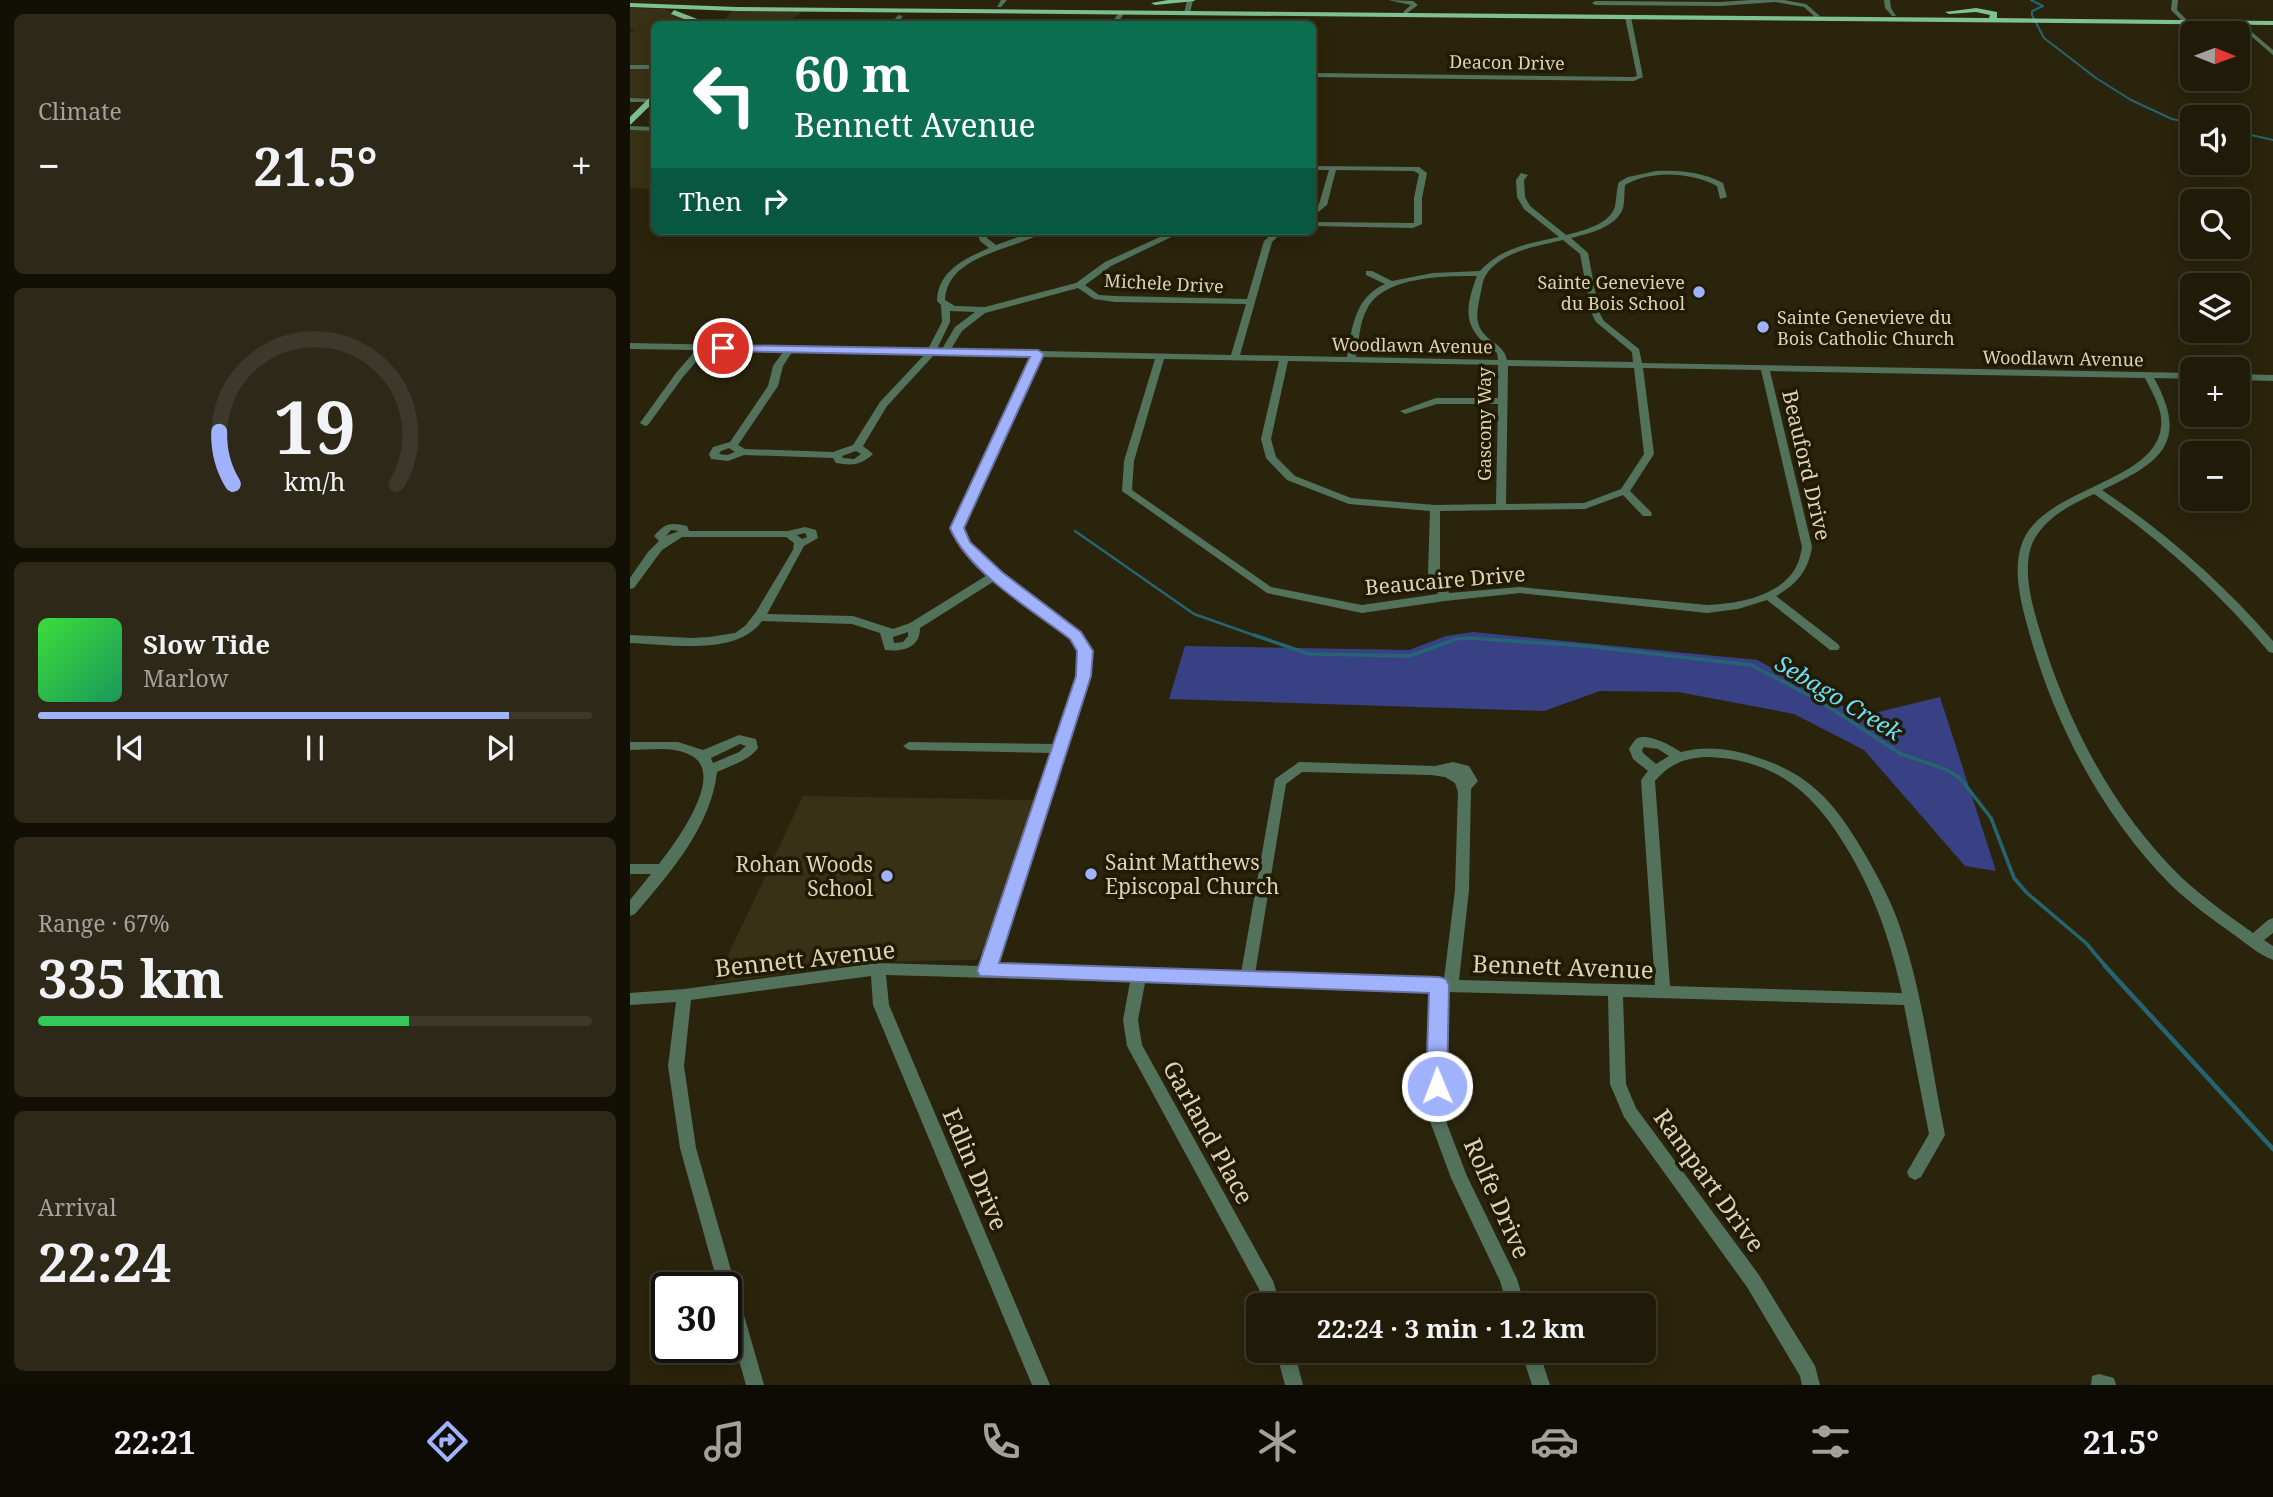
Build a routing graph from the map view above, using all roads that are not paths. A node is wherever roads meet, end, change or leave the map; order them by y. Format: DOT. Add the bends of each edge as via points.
graph roads {
  1 [pos="1391,0"];
  2 [pos="1886,0"];
  3 [pos="2175,0"];
  4 [pos="1002,3"];
  5 [pos="1595,3"];
  6 [pos="724,4"];
  7 [pos="630,5"];
  8 [pos="1189,6"];
  9 [pos="666,8"];
  10 [pos="968,9"];
  11 [pos="1040,9"];
  12 [pos="1122,12"];
  13 [pos="1406,12"];
  14 [pos="906,13"];
  15 [pos="1894,15"];
  16 [pos="1816,16"];
  17 [pos="1628,17"];
  18 [pos="1880,17"];
  19 [pos="720,18"];
  20 [pos="1993,18"];
  21 [pos="2084,19"];
  22 [pos="2020,20"];
  23 [pos="2048,20"];
  24 [pos="697,21"];
  25 [pos="707,21"];
  26 [pos="1116,21"];
  27 [pos="1983,21"];
  28 [pos="2180,21"];
  29 [pos="2184,21"];
  30 [pos="2074,22"];
  31 [pos="2250,22"];
  32 [pos="2273,22"];
  33 [pos="2250,23"];
  34 [pos="2250,33"];
  35 [pos="2273,53"];
  36 [pos="630,67"];
  37 [pos="651,67"];
  38 [pos="1316,75"];
  39 [pos="651,99"];
  40 [pos="630,100"];
  41 [pos="651,101"];
  42 [pos="630,122"];
  43 [pos="630,128"];
  44 [pos="651,129"];
  45 [pos="1316,168"];
  46 [pos="1333,169"];
  47 [pos="1422,170"];
  48 [pos="1524,176"];
  49 [pos="1723,197"];
  50 [pos="1316,211"];
  51 [pos="1316,224"];
  52 [pos="982,235"];
  53 [pos="1030,235"];
  54 [pos="1171,235"];
  55 [pos="1275,235"];
  56 [pos="1564,236"];
  57 [pos="995,248"];
  58 [pos="1369,273"];
  59 [pos="1482,274"];
  60 [pos="1079,285"];
  61 [pos="1393,285"];
  62 [pos="1250,302"];
  63 [pos="945,306"];
  64 [pos="985,310"];
  65 [pos="971,311"];
  66 [pos="946,322"];
  67 [pos="630,346"];
  68 [pos="704,348"];
  69 [pos="789,349"];
  70 [pos="930,352"];
  71 [pos="945,352"];
  72 [pos="1038,354"];
  73 [pos="1160,356"];
  74 [pos="1235,357"];
  75 [pos="1284,358"];
  76 [pos="1351,359"];
  77 [pos="1503,362"];
  78 [pos="1639,366"];
  79 [pos="1765,368"];
  80 [pos="2148,375"];
  81 [pos="2180,376"];
  82 [pos="2250,377"];
  83 [pos="2273,378"];
  84 [pos="1501,401"];
  85 [pos="1405,411"];
  86 [pos="645,423"];
  87 [pos="733,444"];
  88 [pos="743,452"];
  89 [pos="2095,489"];
  90 [pos="1625,491"];
  91 [pos="1501,507"];
  92 [pos="1435,508"];
  93 [pos="1647,514"];
  94 [pos="788,534"];
  95 [pos="800,544"];
  96 [pos="996,575"];
  97 [pos="630,586"];
  98 [pos="1445,597"];
  99 [pos="1769,597"];
  100 [pos="757,617"];
  101 [pos="914,626"];
  102 [pos="886,632"];
  103 [pos="630,639"];
  104 [pos="1834,647"];
  105 [pos="2273,649"];
  106 [pos="630,746"];
  107 [pos="909,746"];
  108 [pos="1059,749"];
  109 [pos="703,756"];
  110 [pos="1680,757"];
  111 [pos="711,769"];
  112 [pos="1656,770"];
  113 [pos="630,869"];
  114 [pos="665,869"];
  115 [pos="630,910"];
  116 [pos="2273,924"];
  117 [pos="2253,941"];
  118 [pos="2273,954"];
  119 [pos="878,969"];
  120 [pos="987,971"];
  121 [pos="1139,977"];
  122 [pos="1247,980"];
  123 [pos="1445,985"];
  124 [pos="1615,990"];
  125 [pos="1664,992"];
  126 [pos="684,995"];
  127 [pos="630,999"];
  128 [pos="1909,999"];
  129 [pos="1915,1171"];
  130 [pos="1269,1293"];
  131 [pos="1512,1293"];
  132 [pos="1288,1363"];
  133 [pos="1535,1363"];
  134 [pos="755,1385"];
  135 [pos="1041,1385"];
  136 [pos="1294,1385"];
  137 [pos="1541,1385"];
  138 [pos="1811,1385"];
  1 -- 13 [label="street" via="1415,5"];
  2 -- 15 [label="street"];
  3 -- 29 [label="street" via="2174,10"];
  4 -- 11 [label="main road"];
  4 -- 14 [label="main road"];
  5 -- 16 [label="street" via="1775,0 1805,6"];
  6 -- 7 [label="main road"];
  6 -- 9 [label="main road"];
  6 -- 14 [label="main road"];
  6 -- 19 [label="main road"];
  6 -- 25 [label="main road"];
  7 -- 9 [label="main road"];
  8 -- 11 [label="main road"];
  8 -- 12 [label="main road"];
  8 -- 13 [label="main road"];
  8 -- 17 [label="main road"];
  9 -- 24 [label="main road"];
  10 -- 11 [label="main road"];
  10 -- 14 [label="main road"];
  11 -- 12 [label="main road"];
  12 -- 26 [label="street"];
  13 -- 16 [label="main road"];
  15 -- 18 [label="main road"];
  15 -- 20 [label="main road" via="1976,10 1994,14"];
  16 -- 18 [label="main road"];
  17 -- 27 [label="main road"];
  17 -- 38 [label="street, Deacon Drive" via="1640,77 1634,79"];
  18 -- 20 [label="main road"];
  20 -- 22 [label="main road"];
  20 -- 27 [label="main road"];
  21 -- 23 [label="main road"];
  21 -- 29 [label="main road"];
  21 -- 30 [label="main road"];
  22 -- 23 [label="main road"];
  22 -- 27 [label="main road"];
  23 -- 30 [label="main road"];
  28 -- 30 [label="main road" via="2095,30"];
  31 -- 32 [label="main road"];
  32 -- 33 [label="main road"];
  34 -- 35 [label="street"];
  36 -- 37 [label="street"];
  39 -- 40 [label="street"];
  41 -- 42 [label="main road"];
  43 -- 44 [label="street"];
  45 -- 46 [label="street"];
  46 -- 47 [label="street"];
  46 -- 50 [label="street" via="1323,205"];
  47 -- 51 [label="street" via="1418,224"];
  48 -- 56 [label="street" via="1521,197 1527,207"];
  49 -- 56 [label="street" via="1720,185 1702,176 1635,176 1622,184 1620,207 1611,220"];
  52 -- 57 [label="street"];
  53 -- 57 [label="street"];
  54 -- 60 [label="street" via="1108,264"];
  55 -- 62 [label="street" via="1268,241"];
  56 -- 59 [label="street" via="1504,255"];
  56 -- 78 [label="street" via="1584,253 1600,322 1636,351"];
  57 -- 63 [label="street" via="953,272 940,297"];
  58 -- 61 [label="street"];
  59 -- 61 [label="street" via="1434,274"];
  59 -- 77 [label="street, Gascony Way" via="1472,322 1479,335 1501,352"];
  60 -- 62 [label="street, Michele Drive" via="1097,297 1115,299"];
  60 -- 64 [label="street"];
  61 -- 76 [label="street" via="1362,308"];
  62 -- 74 [label="street"];
  63 -- 65 [label="street"];
  63 -- 66 [label="street"];
  64 -- 65 [label="street"];
  64 -- 71 [label="street" via="958,328"];
  65 -- 66 [label="street"];
  66 -- 70 [label="street"];
  67 -- 68 [label="street, Woodlawn Avenue"];
  68 -- 69 [label="street, Woodlawn Avenue"];
  68 -- 86 [label="street" via="671,383"];
  69 -- 70 [label="street, Woodlawn Avenue"];
  69 -- 87 [label="street" via="773,386"];
  70 -- 71 [label="street, Woodlawn Avenue"];
  70 -- 88 [label="street" via="883,404 857,447 868,454 856,462 840,461 836,455"];
  71 -- 72 [label="street, Woodlawn Avenue"];
  72 -- 73 [label="street, Woodlawn Avenue"];
  72 -- 96 [label="street" via="957,528 964,543"];
  73 -- 74 [label="street, Woodlawn Avenue"];
  73 -- 98 [label="street, Beaucaire Drive" via="1129,461 1127,491 1267,590 1362,608"];
  74 -- 75 [label="street, Woodlawn Avenue"];
  75 -- 76 [label="street, Woodlawn Avenue"];
  75 -- 92 [label="street" via="1266,439 1271,458 1291,478 1349,501"];
  76 -- 77 [label="street, Woodlawn Avenue"];
  77 -- 78 [label="street, Woodlawn Avenue"];
  77 -- 84 [label="street, Gascony Way"];
  78 -- 79 [label="street, Woodlawn Avenue"];
  78 -- 90 [label="street" via="1649,454"];
  79 -- 80 [label="street, Woodlawn Avenue"];
  79 -- 99 [label="street, Beauford Drive" via="1807,547 1807,558 1793,579"];
  80 -- 81 [label="street, Woodlawn Avenue"];
  80 -- 89 [label="street" via="2161,400 2166,425 2155,453 2136,470"];
  82 -- 83 [label="street"];
  84 -- 85 [label="street" via="1436,401"];
  84 -- 91 [label="street, Gascony Way"];
  87 -- 88 [label="street"];
  87 -- 88 [label="street" via="717,449 715,457"];
  89 -- 105 [label="street" via="2187,556"];
  89 -- 117 [label="street" via="2050,512 2028,541 2025,594 2052,687 2085,756 2124,818 2165,869"];
  90 -- 91 [label="street" via="1585,506"];
  90 -- 93 [label="street"];
  91 -- 92 [label="street"];
  92 -- 98 [label="street" via="1434,573"];
  94 -- 95 [label="street"];
  94 -- 95 [label="street" via="812,531 813,538"];
  94 -- 97 [label="street" via="675,536"];
  95 -- 100 [label="street"];
  96 -- 101 [label="street"];
  96 -- 108 [label="street" via="1076,636 1085,651 1083,676"];
  98 -- 99 [label="street, Beaucaire Drive" via="1520,590 1720,609"];
  99 -- 104 [label="street"];
  100 -- 102 [label="street" via="853,620"];
  100 -- 103 [label="street" via="749,629 730,639"];
  101 -- 102 [label="street" via="914,637 907,645 888,647"];
  106 -- 109 [label="street" via="671,745"];
  107 -- 108 [label="street"];
  108 -- 120 [label="street"];
  109 -- 111 [label="street"];
  109 -- 111 [label="street" via="739,739 752,742 744,755"];
  110 -- 112 [label="street"];
  110 -- 112 [label="street" via="1661,745 1641,742 1635,750 1638,756"];
  110 -- 128 [label="street" via="1724,753 1744,757 1803,784 1823,802 1868,872 1897,940"];
  111 -- 114 [label="street" via="706,798"];
  112 -- 125 [label="street" via="1648,780"];
  113 -- 114 [label="street"];
  114 -- 115 [label="street"];
  116 -- 117 [label="street"];
  117 -- 118 [label="street"];
  119 -- 120 [label="street, Bennett Avenue"];
  119 -- 126 [label="street, Bennett Avenue"];
  119 -- 135 [label="street, Edlin Drive" via="881,1005"];
  120 -- 121 [label="street, Bennett Avenue"];
  121 -- 122 [label="street, Bennett Avenue"];
  121 -- 130 [label="street, Garland Place" via="1129,1031 1135,1046"];
  122 -- 123 [label="street, Bennett Avenue"];
  122 -- 123 [label="street, Rolfe Drive" via="1280,782 1300,767 1436,771 1462,784 1462,890"];
  123 -- 124 [label="street, Bennett Avenue"];
  123 -- 131 [label="street, Rolfe Drive" via="1435,1066 1439,1124"];
  124 -- 125 [label="street, Bennett Avenue"];
  124 -- 138 [label="street, Rampart Drive" via="1619,1084 1630,1112 1754,1281"];
  125 -- 128 [label="street, Bennett Avenue"];
  126 -- 127 [label="street, Bennett Avenue"];
  126 -- 134 [label="street" via="676,1066 688,1148"];
  128 -- 129 [label="street" via="1937,1135"];
  132 -- 136 [label="street"];
  133 -- 137 [label="street"];
}
